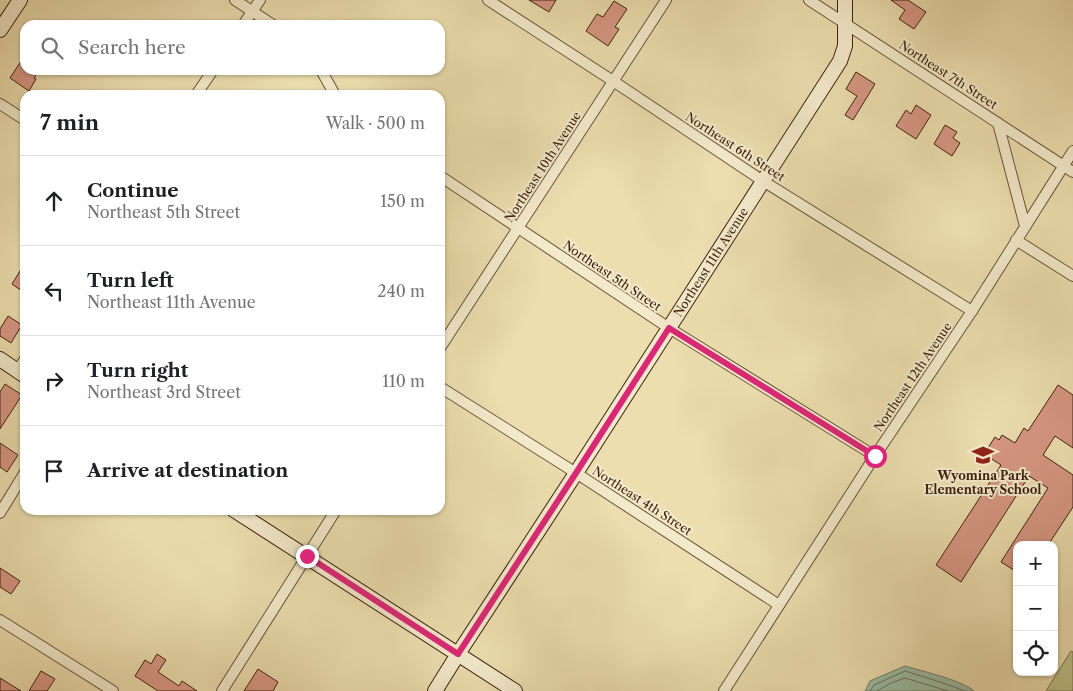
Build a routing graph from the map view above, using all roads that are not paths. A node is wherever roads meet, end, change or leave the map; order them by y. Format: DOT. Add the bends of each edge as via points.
graph roads {
  1 [pos="20,0"];
  2 [pos="234,0"];
  3 [pos="260,0"];
  4 [pos="488,0"];
  5 [pos="666,0"];
  6 [pos="809,0"];
  7 [pos="845,0"];
  8 [pos="252,12"];
  9 [pos="246,20"];
  10 [pos="265,20"];
  11 [pos="844,23"];
  12 [pos="0,30"];
  13 [pos="210,75"];
  14 [pos="325,75"];
  15 [pos="614,81"];
  16 [pos="199,90"];
  17 [pos="332,90"];
  18 [pos="0,104"];
  19 [pos="20,117"];
  20 [pos="998,123"];
  21 [pos="1073,151"];
  22 [pos="1064,166"];
  23 [pos="1073,172"];
  24 [pos="445,179"];
  25 [pos="763,181"];
  26 [pos="1025,226"];
  27 [pos="518,228"];
  28 [pos="1016,240"];
  29 [pos="1073,276"];
  30 [pos="972,311"];
  31 [pos="669,328"];
  32 [pos="445,340"];
  33 [pos="0,360"];
  34 [pos="20,367"];
  35 [pos="445,390"];
  36 [pos="875,456"];
  37 [pos="576,473"];
  38 [pos="20,480"];
  39 [pos="0,513"];
  40 [pos="242,515"];
  41 [pos="333,515"];
  42 [pos="307,556"];
  43 [pos="779,605"];
  44 [pos="0,620"];
  45 [pos="458,654"];
  46 [pos="113,691"];
  47 [pos="222,691"];
  48 [pos="435,691"];
  49 [pos="515,691"];
  50 [pos="724,691"];
  1 -- 12 [label="street"];
  2 -- 8 [label="street"];
  3 -- 8 [label="street"];
  4 -- 15 [label="street, Northeast 6th Street"];
  5 -- 15 [label="street, Northeast 10th Avenue"];
  6 -- 11 [label="street, Northeast 7th Street"];
  7 -- 11 [label="street, Northeast 11th Avenue"];
  8 -- 9 [label="street"];
  8 -- 10 [label="street"];
  11 -- 20 [label="street, Northeast 7th Street"];
  11 -- 25 [label="street, Northeast 11th Avenue" via="845,46 840,61"];
  13 -- 16 [label="street"];
  14 -- 17 [label="street"];
  15 -- 25 [label="street, Northeast 6th Street"];
  15 -- 27 [label="street, Northeast 10th Avenue"];
  18 -- 19 [label="street"];
  20 -- 22 [label="street, Northeast 7th Street"];
  20 -- 26 [label="street"];
  21 -- 22 [label="street, Northeast 12th Avenue"];
  22 -- 23 [label="street, Northeast 7th Street"];
  22 -- 26 [label="street, Northeast 12th Avenue"];
  24 -- 27 [label="street, Northeast 5th Street"];
  25 -- 30 [label="street, Northeast 6th Street"];
  25 -- 31 [label="street, Northeast 11th Avenue"];
  26 -- 28 [label="street, Northeast 12th Avenue"];
  27 -- 31 [label="street, Northeast 5th Street"];
  27 -- 32 [label="street, Northeast 10th Avenue"];
  28 -- 29 [label="street"];
  28 -- 30 [label="street, Northeast 12th Avenue"];
  30 -- 36 [label="street, Northeast 12th Avenue"];
  31 -- 36 [label="street, Northeast 5th Street"];
  31 -- 37 [label="street, Northeast 11th Avenue"];
  33 -- 34 [label="street"];
  35 -- 37 [label="street, Northeast 4th Street"];
  36 -- 43 [label="street, Northeast 12th Avenue"];
  37 -- 43 [label="street, Northeast 4th Street"];
  37 -- 45 [label="street, Northeast 11th Avenue"];
  38 -- 39 [label="street"];
  40 -- 42 [label="street"];
  41 -- 42 [label="street"];
  42 -- 45 [label="street"];
  42 -- 47 [label="street"];
  43 -- 50 [label="street, Northeast 12th Avenue"];
  44 -- 46 [label="street"];
  45 -- 48 [label="street, Northeast 11th Avenue"];
  45 -- 49 [label="street"];
}
